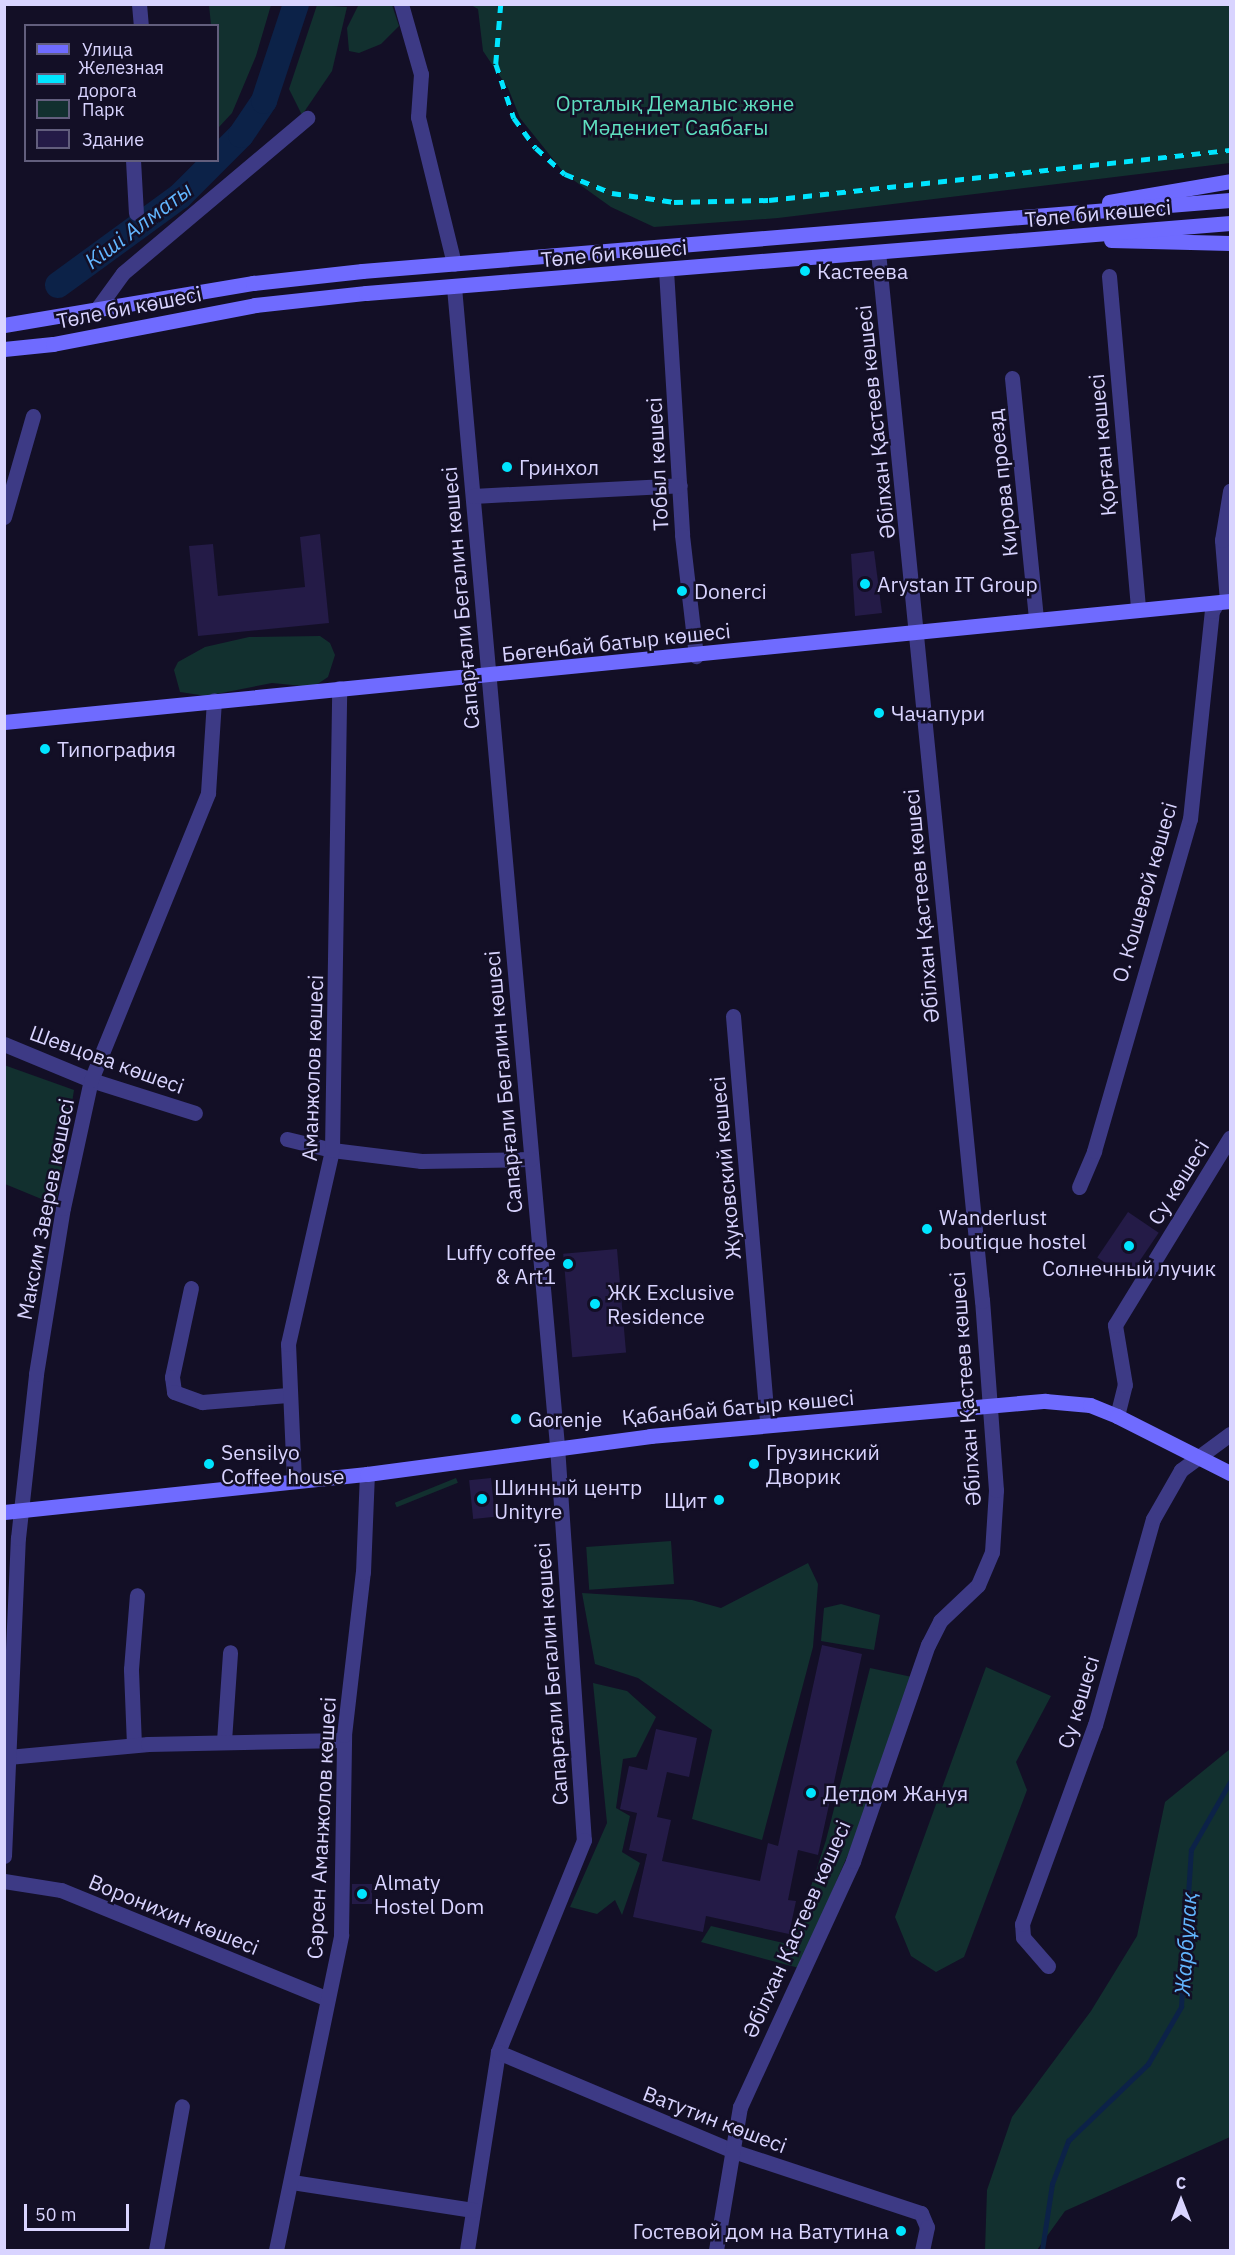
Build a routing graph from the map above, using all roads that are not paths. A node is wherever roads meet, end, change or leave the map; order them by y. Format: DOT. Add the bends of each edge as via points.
graph roads {
  1 [pos="139,4"];
  2 [pos="401,4"];
  3 [pos="141,24"];
  4 [pos="307,118"];
  5 [pos="133,162"];
  6 [pos="1230,181"];
  7 [pos="1230,200"];
  8 [pos="136,213"];
  9 [pos="1060,213"];
  10 [pos="1230,223"];
  11 [pos="1063,236"];
  12 [pos="1230,243"];
  13 [pos="878,252"];
  14 [pos="454,264"];
  15 [pos="666,270"];
  16 [pos="1108,276"];
  17 [pos="454,287"];
  18 [pos="94,313"];
  19 [pos="4,325"];
  20 [pos="4,348"];
  21 [pos="1012,378"];
  22 [pos="33,417"];
  23 [pos="680,485"];
  24 [pos="1230,491"];
  25 [pos="473,496"];
  26 [pos="4,516"];
  27 [pos="1228,522"];
  28 [pos="1225,602"];
  29 [pos="1137,610"];
  30 [pos="1036,620"];
  31 [pos="917,634"];
  32 [pos="696,656"];
  33 [pos="488,676"];
  34 [pos="339,688"];
  35 [pos="214,700"];
  36 [pos="4,722"];
  37 [pos="733,1016"];
  38 [pos="4,1044"];
  39 [pos="91,1080"];
  40 [pos="195,1113"];
  41 [pos="1230,1137"];
  42 [pos="287,1139"];
  43 [pos="333,1150"];
  44 [pos="531,1159"];
  45 [pos="1079,1187"];
  46 [pos="191,1288"];
  47 [pos="288,1395"];
  48 [pos="991,1407"];
  49 [pos="1117,1416"];
  50 [pos="767,1424"];
  51 [pos="1230,1434"];
  52 [pos="557,1446"];
  53 [pos="1202,1457"];
  54 [pos="1230,1473"];
  55 [pos="367,1474"];
  56 [pos="294,1481"];
  57 [pos="23,1510"];
  58 [pos="4,1512"];
  59 [pos="137,1594"];
  60 [pos="230,1652"];
  61 [pos="344,1740"];
  62 [pos="224,1741"];
  63 [pos="134,1745"];
  64 [pos="8,1756"];
  65 [pos="4,1856"];
  66 [pos="4,1881"];
  67 [pos="1048,1966"];
  68 [pos="325,1998"];
  69 [pos="498,2052"];
  70 [pos="182,2106"];
  71 [pos="733,2151"];
  72 [pos="292,2182"];
  73 [pos="473,2210"];
  74 [pos="156,2250"];
  75 [pos="276,2250"];
  76 [pos="467,2250"];
  77 [pos="716,2250"];
  78 [pos="922,2250"];
  1 -- 3 [label="street"];
  2 -- 14 [label="street" via="421,74 418,117"];
  4 -- 18 [label="street" via="123,273"];
  5 -- 8 [label="street"];
  6 -- 9 [label="main road"];
  7 -- 9 [label="main road, Төле би көшесі"];
  9 -- 14 [label="main road, Төле би көшесі"];
  10 -- 11 [label="main road, Төле би көшесі"];
  11 -- 12 [label="main road"];
  11 -- 13 [label="main road, Төле би көшесі"];
  13 -- 15 [label="main road, Төле би көшесі"];
  13 -- 31 [label="street, Әбілхан Қастеев көшесі"];
  14 -- 18 [label="main road, Төле би көшесі" via="253,284"];
  15 -- 17 [label="main road, Төле би көшесі"];
  15 -- 23 [label="street, Тобыл көшесі"];
  16 -- 29 [label="street, Қорған көшесі"];
  17 -- 20 [label="main road, Төле би көшесі" via="255,305 53,344"];
  17 -- 25 [label="street, Сапарғали Бегалин көшесі"];
  18 -- 19 [label="main road, Төле би көшесі"];
  21 -- 30 [label="street, Кирова проезд"];
  22 -- 26 [label="street"];
  23 -- 25 [label="street"];
  23 -- 32 [label="street, Тобыл көшесі"];
  24 -- 27 [label="street, О. Кошевой көшесі"];
  25 -- 33 [label="street, Сапарғали Бегалин көшесі"];
  27 -- 28 [label="street, О. Кошевой көшесі" via="1222,540"];
  28 -- 29 [label="main road, Бөгенбай батыр көшесі"];
  28 -- 45 [label="street, О. Кошевой көшесі" via="1212,611 1190,819 1094,1151"];
  29 -- 30 [label="main road, Бөгенбай батыр көшесі"];
  30 -- 31 [label="main road, Бөгенбай батыр көшесі"];
  31 -- 32 [label="main road, Бөгенбай батыр көшесі"];
  31 -- 48 [label="street, Әбілхан Қастеев көшесі"];
  32 -- 33 [label="main road, Бөгенбай батыр көшесі"];
  33 -- 34 [label="main road, Бөгенбай батыр көшесі"];
  33 -- 44 [label="street, Сапарғали Бегалин көшесі"];
  34 -- 35 [label="main road, Бөгенбай батыр көшесі"];
  34 -- 43 [label="street, Аманжолов көшесі"];
  35 -- 36 [label="main road, Бөгенбай батыр көшесі"];
  35 -- 39 [label="street, Максим Зверев көшесі" via="208,793"];
  37 -- 50 [label="street, Жуковский көшесі"];
  38 -- 39 [label="street, Шевцова көшесі"];
  39 -- 40 [label="street, Шевцова көшесі"];
  39 -- 57 [label="street, Максим Зверев көшесі" via="63,1208 36,1374"];
  41 -- 49 [label="street, Су көшесі" via="1115,1325 1125,1385"];
  42 -- 43 [label="street"];
  43 -- 44 [label="street" via="421,1161"];
  43 -- 47 [label="street, Аманжолов көшесі" via="291,1328"];
  44 -- 52 [label="street, Сапарғали Бегалин көшесі"];
  46 -- 47 [label="street" via="172,1377 174,1392 202,1402"];
  47 -- 56 [label="street, Аманжолов көшесі"];
  48 -- 49 [label="main road, Қабанбай батыр көшесі" via="1045,1401 1090,1406"];
  48 -- 50 [label="main road, Қабанбай батыр көшесі"];
  48 -- 71 [label="street, Әбілхан Қастеев көшесі" via="996,1490 992,1552 978,1585 940,1622 928,1645 853,1861 740,2107"];
  49 -- 53 [label="main road, Қабанбай батыр көшесі"];
  50 -- 52 [label="main road, Қабанбай батыр көшесі"];
  51 -- 53 [label="street, Су көшесі"];
  52 -- 55 [label="main road, Қабанбай батыр көшесі"];
  52 -- 69 [label="street, Сапарғали Бегалин көшесі" via="584,1840"];
  53 -- 54 [label="main road, Қабанбай батыр көшесі"];
  53 -- 67 [label="street, Су көшесі" via="1181,1470 1168,1501 1153,1519 1095,1725 1022,1924 1023,1937"];
  55 -- 56 [label="main road, Қабанбай батыр көшесі"];
  55 -- 61 [label="street, Сәрсен Аманжолов көшесі" via="363,1572"];
  56 -- 57 [label="main road, Қабанбай батыр көшесі"];
  57 -- 58 [label="main road, Қабанбай батыр көшесі"];
  57 -- 64 [label="street, Максим Зверев көшесі"];
  59 -- 63 [label="street" via="131,1669"];
  60 -- 62 [label="street"];
  61 -- 62 [label="street"];
  61 -- 68 [label="street, Сәрсен Аманжолов көшесі" via="341,1935"];
  62 -- 63 [label="street"];
  63 -- 64 [label="street"];
  64 -- 65 [label="street, Максим Зверев көшесі"];
  66 -- 68 [label="street, Воронихин көшесі" via="61,1890"];
  68 -- 72 [label="street, Сәрсен Аманжолов көшесі"];
  69 -- 71 [label="street, Ватутин көшесі"];
  69 -- 73 [label="street, Сапарғали Бегалин көшесі"];
  70 -- 74 [label="street"];
  71 -- 77 [label="street, Әбілхан Қастеев көшесі"];
  71 -- 78 [label="street, Ватутин көшесі" via="921,2213 927,2227"];
  72 -- 73 [label="street"];
  72 -- 75 [label="street, Сәрсен Аманжолов көшесі"];
  73 -- 76 [label="street, Сапарғали Бегалин көшесі"];
}
